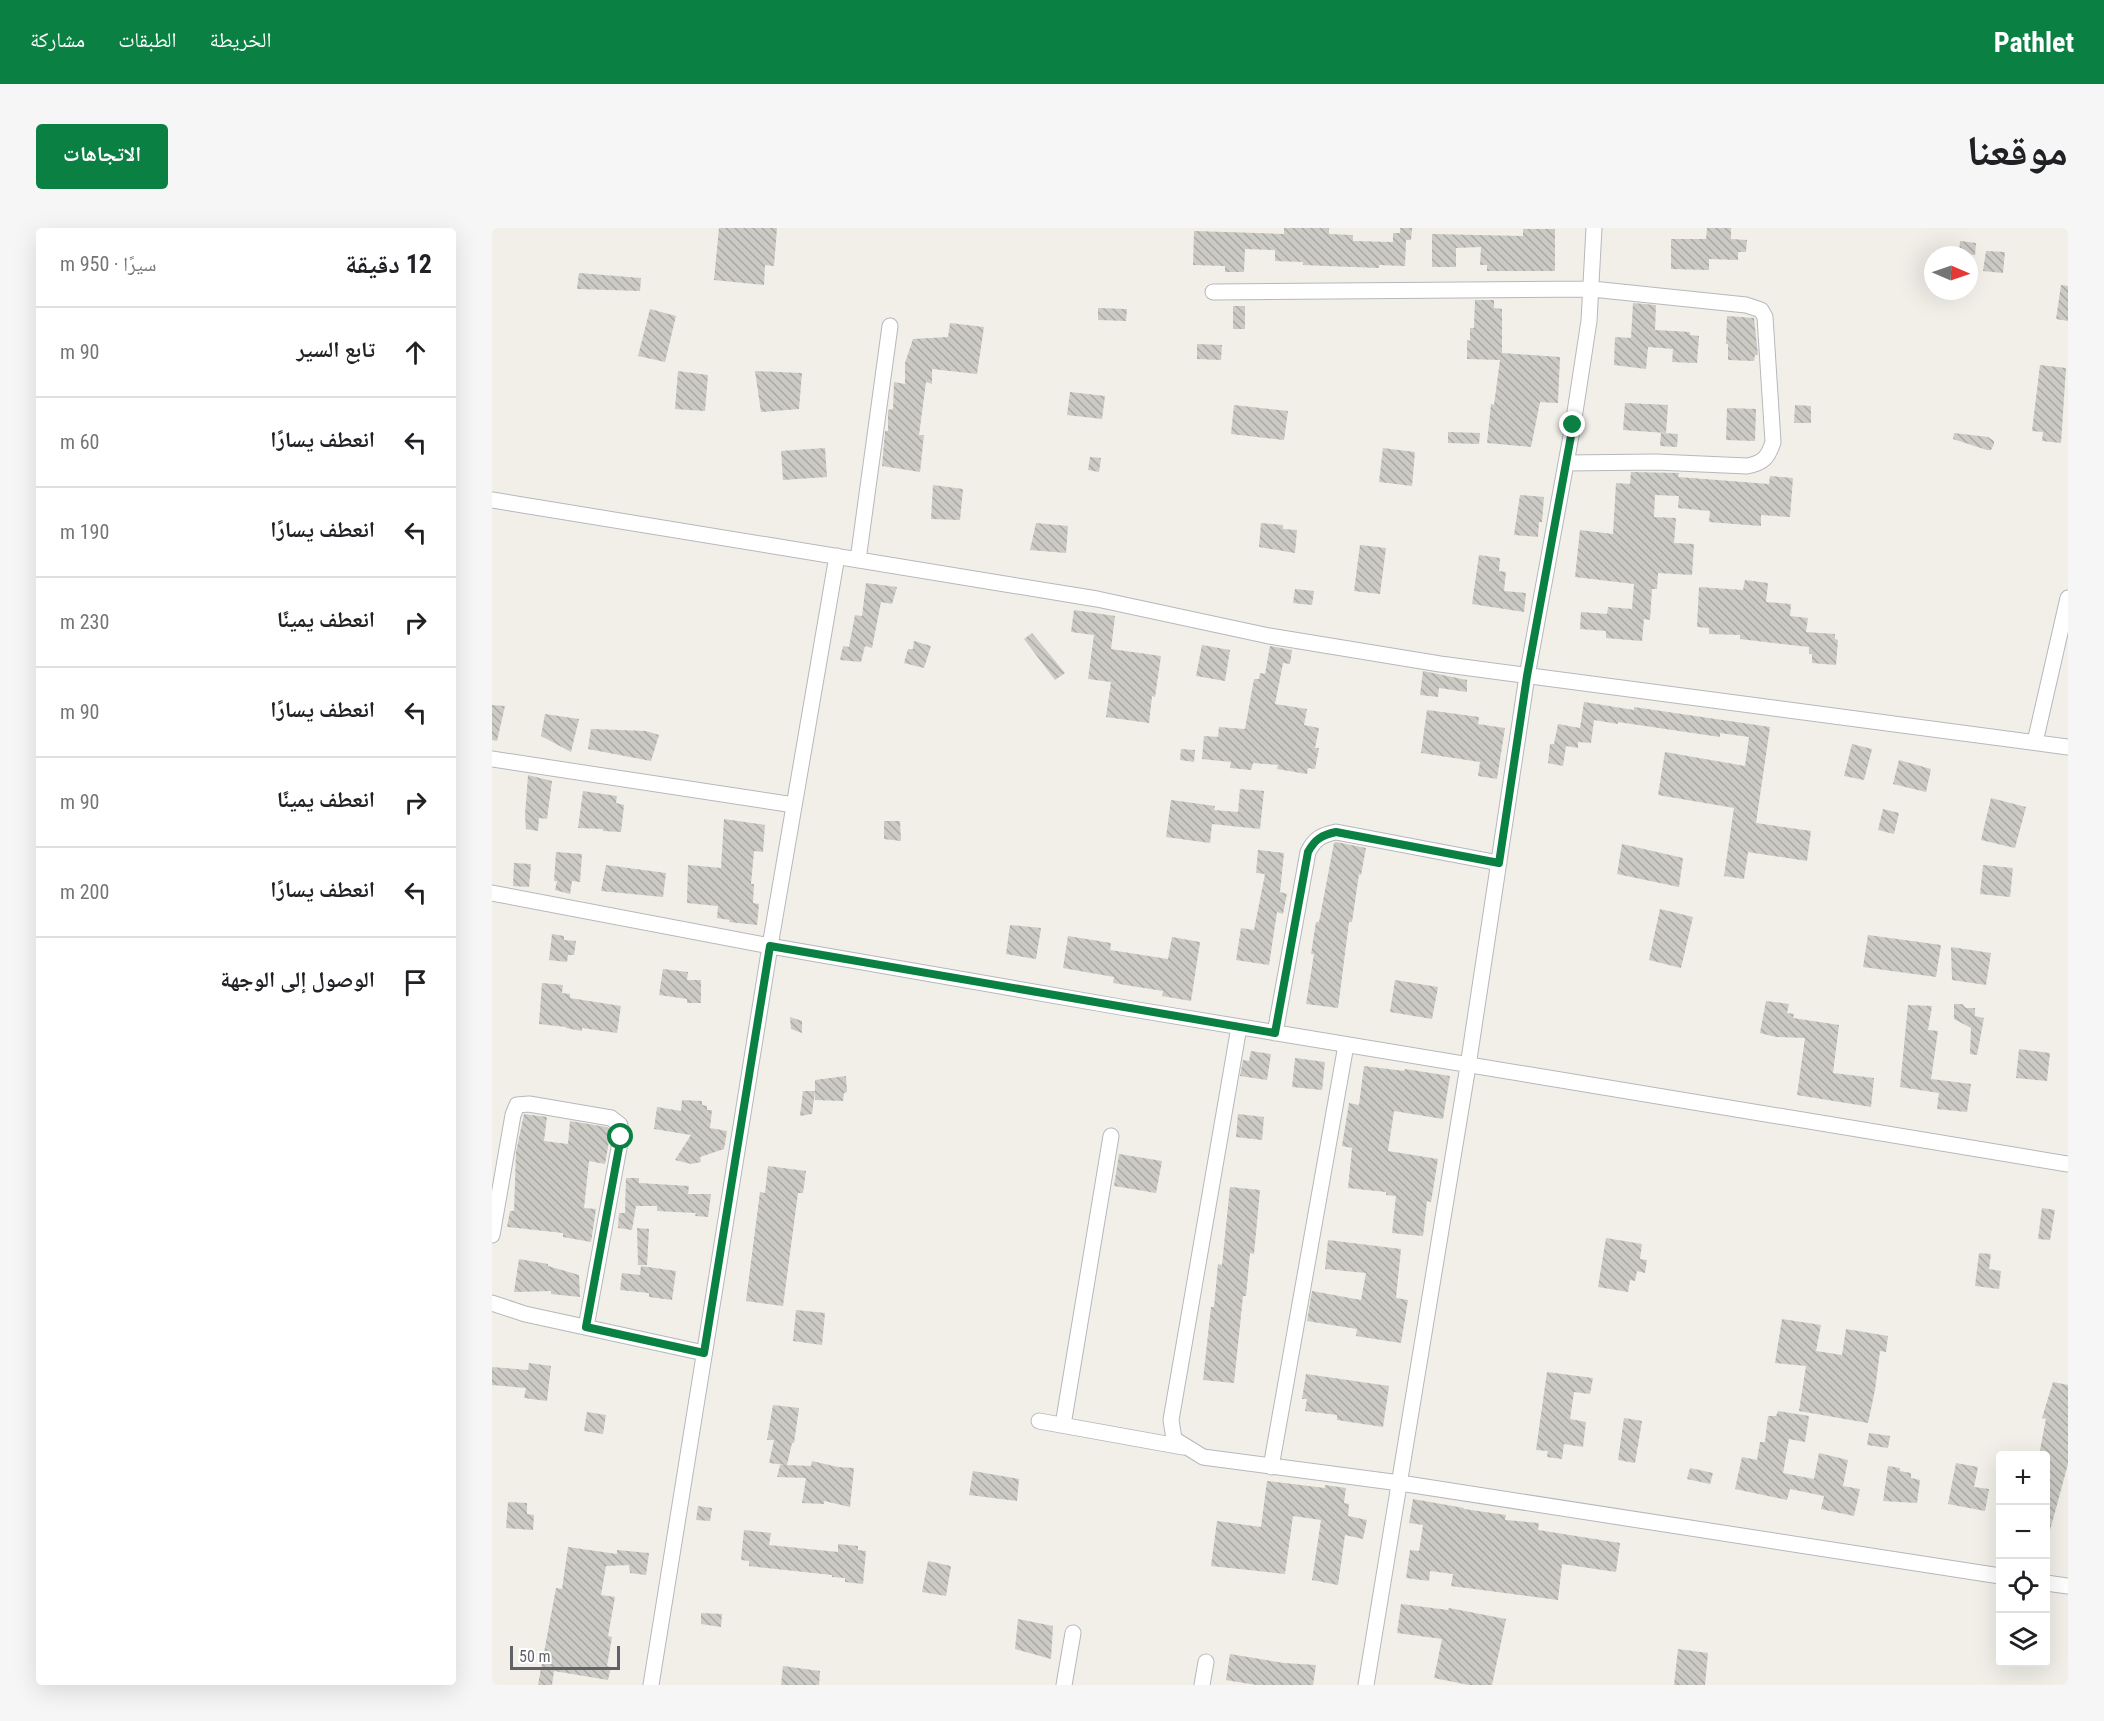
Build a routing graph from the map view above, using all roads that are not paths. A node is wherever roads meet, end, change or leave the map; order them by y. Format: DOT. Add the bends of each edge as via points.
graph roads {
  1 [pos="1594,228"];
  2 [pos="1592,289"];
  3 [pos="1213,292"];
  4 [pos="890,326"];
  5 [pos="1566,463"];
  6 [pos="492,500"];
  7 [pos="837,556"];
  8 [pos="858,560"];
  9 [pos="2068,598"];
  10 [pos="1527,676"];
  11 [pos="2035,742"];
  12 [pos="2068,747"];
  13 [pos="492,759"];
  14 [pos="794,805"];
  15 [pos="1499,863"];
  16 [pos="492,894"];
  17 [pos="770,946"];
  18 [pos="1239,1027"];
  19 [pos="1275,1033"];
  20 [pos="1346,1045"];
  21 [pos="1468,1065"];
  22 [pos="1111,1136"];
  23 [pos="2068,1164"];
  24 [pos="492,1235"];
  25 [pos="492,1304"];
  26 [pos="586,1327"];
  27 [pos="704,1353"];
  28 [pos="1039,1421"];
  29 [pos="1063,1425"];
  30 [pos="1186,1447"];
  31 [pos="1271,1467"];
  32 [pos="1400,1483"];
  33 [pos="1996,1575"];
  34 [pos="2050,1584"];
  35 [pos="2068,1586"];
  36 [pos="1073,1633"];
  37 [pos="1206,1662"];
  38 [pos="651,1685"];
  39 [pos="1064,1685"];
  40 [pos="1202,1685"];
  41 [pos="1366,1685"];
  1 -- 2 [label="street"];
  2 -- 3 [label="street"];
  2 -- 5 [label="street"];
  2 -- 5 [label="street" via="1746,305 1761,310 1765,316 1773,442 1769,456 1761,463 1747,466"];
  4 -- 8 [label="street"];
  5 -- 10 [label="street"];
  6 -- 7 [label="street"];
  7 -- 8 [label="street"];
  7 -- 14 [label="street"];
  8 -- 10 [label="street" via="1097,599 1269,636"];
  9 -- 11 [label="street"];
  10 -- 11 [label="street"];
  10 -- 15 [label="street"];
  11 -- 12 [label="street"];
  13 -- 14 [label="street"];
  14 -- 17 [label="street"];
  15 -- 19 [label="street" via="1336,832 1322,835 1308,852"];
  15 -- 21 [label="street"];
  16 -- 17 [label="street"];
  17 -- 18 [label="street"];
  17 -- 27 [label="street"];
  18 -- 19 [label="street"];
  18 -- 30 [label="street" via="1171,1420 1174,1439"];
  19 -- 20 [label="street"];
  20 -- 21 [label="street"];
  20 -- 31 [label="street"];
  21 -- 23 [label="street"];
  21 -- 32 [label="street"];
  22 -- 29 [label="street"];
  24 -- 26 [label="street" via="517,1105 611,1118 620,1125"];
  25 -- 26 [label="street"];
  26 -- 27 [label="street"];
  27 -- 38 [label="street"];
  28 -- 29 [label="street"];
  29 -- 30 [label="street"];
  30 -- 31 [label="street" via="1203,1457"];
  31 -- 32 [label="street"];
  32 -- 33 [label="street"];
  32 -- 41 [label="street"];
  34 -- 35 [label="street"];
  36 -- 39 [label="street"];
  37 -- 40 [label="street"];
}
